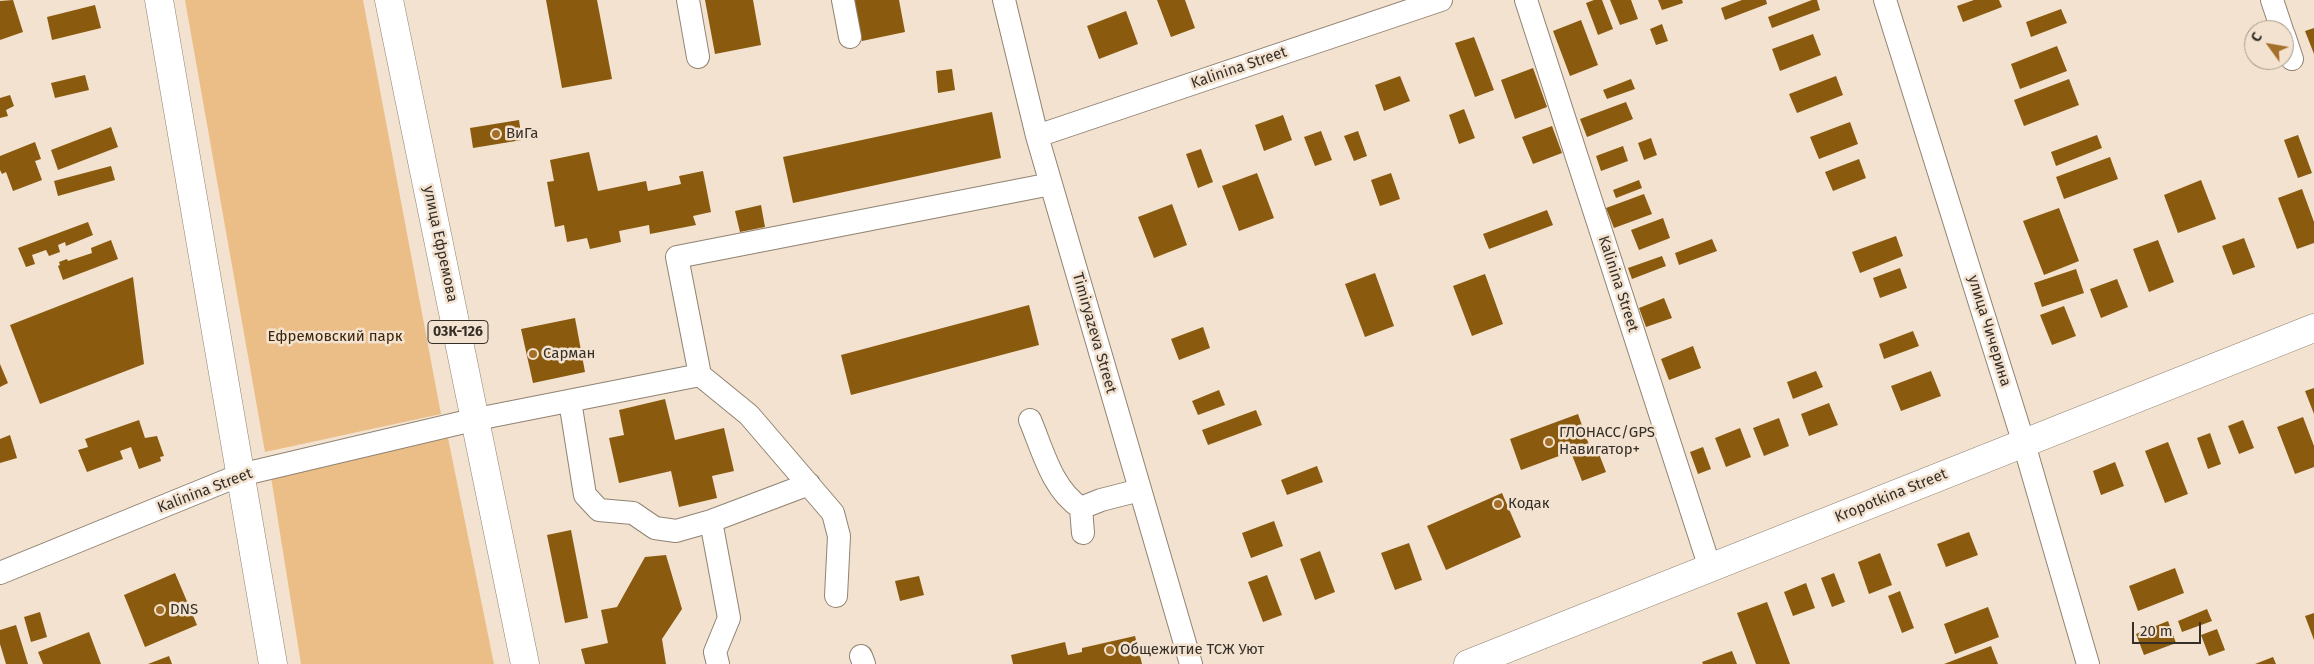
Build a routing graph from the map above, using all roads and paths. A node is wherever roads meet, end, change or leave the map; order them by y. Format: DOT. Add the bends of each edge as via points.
graph roads {
  1 [pos="159,0"];
  2 [pos="389,0"];
  3 [pos="688,0"];
  4 [pos="843,0"];
  5 [pos="1004,0"];
  6 [pos="1441,0"];
  7 [pos="1526,0"];
  8 [pos="1886,0"];
  9 [pos="2272,0"];
  10 [pos="2279,20"];
  11 [pos="850,37"];
  12 [pos="698,57"];
  13 [pos="1037,136"];
  14 [pos="1051,184"];
  15 [pos="2314,328"];
  16 [pos="700,375"];
  17 [pos="570,401"];
  18 [pos="477,419"];
  19 [pos="1030,420"];
  20 [pos="2024,444"];
  21 [pos="240,476"];
  22 [pos="809,484"];
  23 [pos="1140,490"];
  24 [pos="1081,508"];
  25 [pos="711,521"];
  26 [pos="1083,533"];
  27 [pos="1710,568"];
  28 [pos="0,574"];
  29 [pos="836,596"];
  30 [pos="274,664"];
  31 [pos="525,664"];
  32 [pos="718,664"];
  33 [pos="1191,664"];
  34 [pos="1468,664"];
  35 [pos="2088,664"];
  1 -- 21 [label="main road"];
  2 -- 18 [label="main road, улица Ефремова / 03К-126"];
  3 -- 12 [label="street"];
  4 -- 11 [label="street"];
  5 -- 13 [label="street, Timiryazeva Street"];
  6 -- 13 [label="street, Kalinina Street"];
  7 -- 27 [label="street, Kalinina Street"];
  8 -- 20 [label="street, улица Чичерина"];
  9 -- 10 [label="street"];
  13 -- 14 [label="street, Timiryazeva Street"];
  14 -- 16 [label="street" via="677,258"];
  14 -- 23 [label="street, Timiryazeva Street"];
  15 -- 20 [label="main road, Kropotkina Street"];
  16 -- 17 [label="street, Kalinina Street"];
  16 -- 22 [label="street" via="749,414"];
  17 -- 18 [label="street, Kalinina Street"];
  17 -- 25 [label="street" via="585,494 599,510 633,513 655,528 676,531"];
  18 -- 21 [label="street, Kalinina Street"];
  18 -- 31 [label="main road, улица Ефремова / 03К-126"];
  19 -- 24 [label="street" via="1058,485"];
  20 -- 27 [label="main road, Kropotkina Street"];
  20 -- 35 [label="street, улица Чичерина"];
  21 -- 28 [label="street, Kalinina Street"];
  21 -- 30 [label="main road"];
  22 -- 25 [label="street"];
  22 -- 29 [label="street" via="833,513 839,536"];
  23 -- 24 [label="street"];
  23 -- 33 [label="street, Timiryazeva Street"];
  24 -- 26 [label="street"];
  25 -- 32 [label="street" via="729,618 715,652"];
  27 -- 34 [label="main road, Kropotkina Street"];
}
